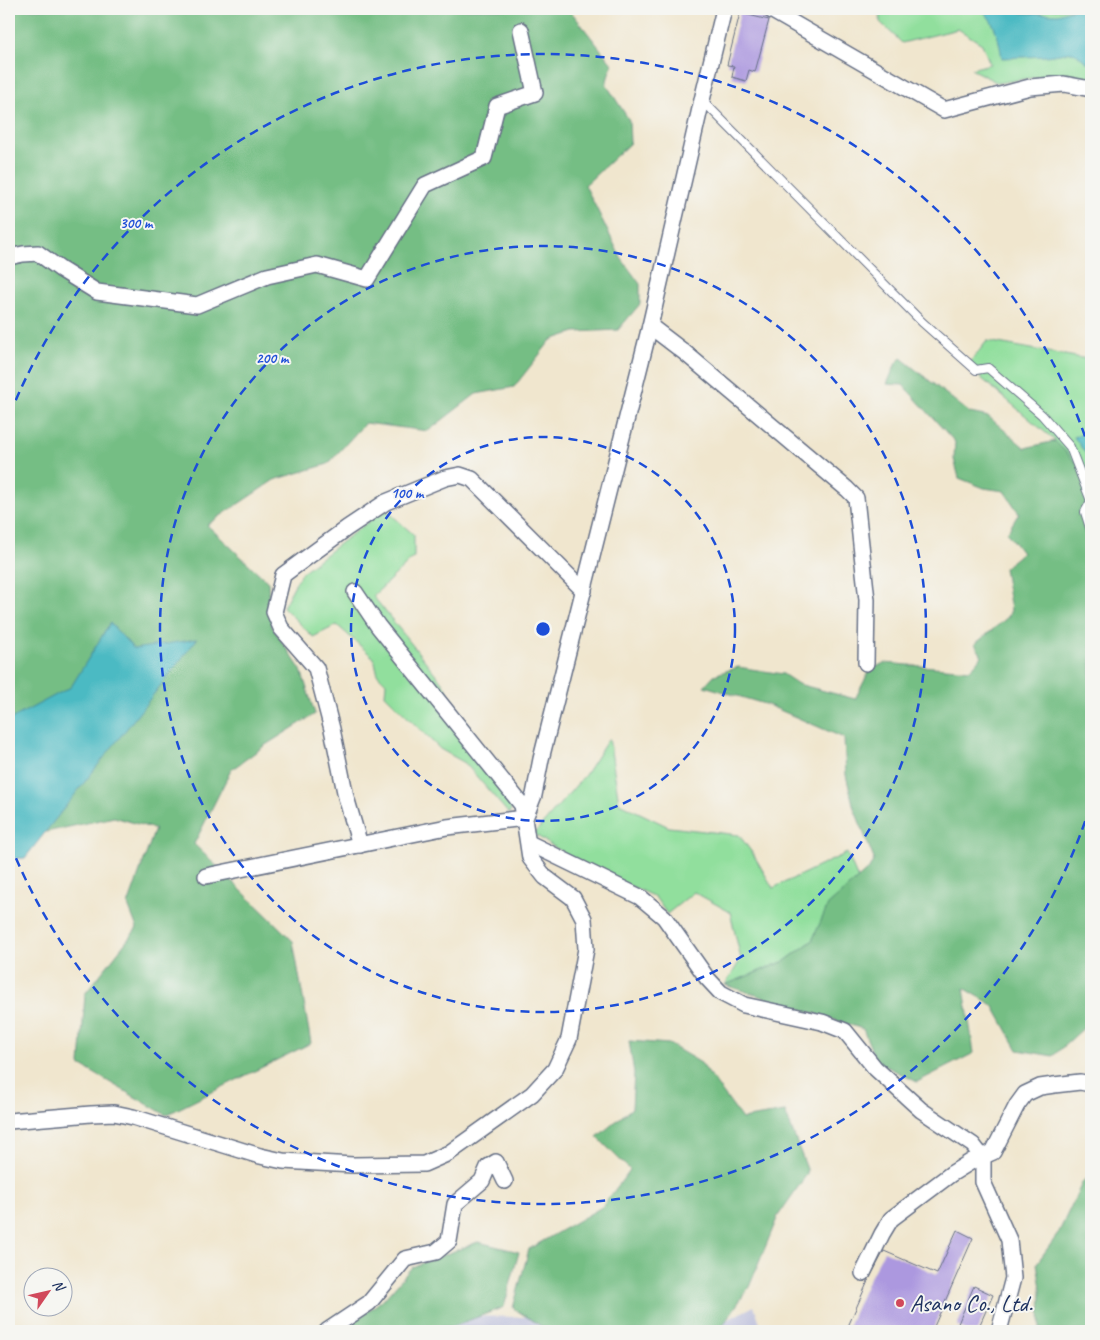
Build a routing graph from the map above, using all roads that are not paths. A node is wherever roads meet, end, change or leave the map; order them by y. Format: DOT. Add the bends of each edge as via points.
graph roads {
  1 [pos="724,9"];
  2 [pos="769,9"];
  3 [pos="521,30"];
  4 [pos="1091,89"];
  5 [pos="702,100"];
  6 [pos="9,257"];
  7 [pos="650,326"];
  8 [pos="1091,531"];
  9 [pos="584,591"];
  10 [pos="355,592"];
  11 [pos="866,663"];
  12 [pos="525,818"];
  13 [pos="529,843"];
  14 [pos="360,845"];
  15 [pos="206,876"];
  16 [pos="1091,1084"];
  17 [pos="9,1121"];
  18 [pos="983,1158"];
  19 [pos="505,1181"];
  20 [pos="863,1273"];
  21 [pos="327,1331"];
  22 [pos="999,1331"];
  1 -- 5 [label="street"];
  2 -- 4 [label="street" via="944,110 1030,87 1064,84"];
  3 -- 6 [label="street" via="535,93 497,106 484,158 425,185 366,278 318,265 267,276 197,304 97,292 38,253"];
  5 -- 7 [label="street"];
  5 -- 8 [label="lane" via="922,322 976,370 988,368 1042,416 1070,447 1091,501 1086,512"];
  7 -- 9 [label="street"];
  7 -- 11 [label="street" via="856,498 867,600"];
  9 -- 12 [label="street" via="534,795"];
  9 -- 14 [label="street" via="472,478 460,475 386,502 283,575 274,612 281,628 316,668"];
  10 -- 12 [label="street" via="378,626 522,805"];
  12 -- 13 [label="street"];
  12 -- 14 [label="street" via="447,827"];
  13 -- 17 [label="street" via="530,858 545,876 573,898 584,919 586,949 569,1039 555,1069 532,1094 449,1153 424,1164 353,1165 283,1161 133,1116 114,1114"];
  13 -- 18 [label="street" via="640,897 664,917 721,993 744,1005 822,1022 845,1031 875,1068 921,1110 973,1145"];
  14 -- 15 [label="street"];
  16 -- 18 [label="street" via="1080,1082 1040,1087 1025,1094 993,1152"];
  18 -- 20 [label="street" via="951,1174 891,1219"];
  18 -- 22 [label="street" via="983,1182 1009,1240 1012,1278"];
  19 -- 21 [label="street" via="496,1162 488,1167 482,1182 455,1204 449,1241 436,1252 405,1259 369,1303"];
}
